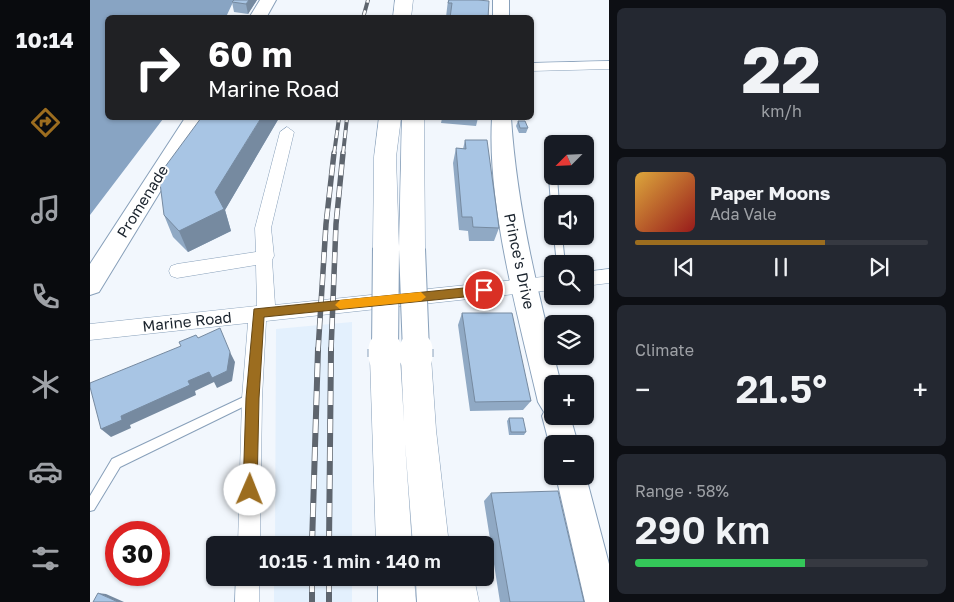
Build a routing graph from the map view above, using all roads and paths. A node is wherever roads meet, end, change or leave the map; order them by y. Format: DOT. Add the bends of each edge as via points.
graph roads {
  1 [pos="268,0"];
  2 [pos="404,0"];
  3 [pos="501,0"];
  4 [pos="259,15"];
  5 [pos="402,15"];
  6 [pos="501,15"];
  7 [pos="609,65"];
  8 [pos="534,68"];
  9 [pos="194,120"];
  10 [pos="390,120"];
  11 [pos="413,120"];
  12 [pos="501,120"];
  13 [pos="287,132"];
  14 [pos="399,248"];
  15 [pos="266,256"];
  16 [pos="177,271"];
  17 [pos="609,276"];
  18 [pos="594,278"];
  19 [pos="544,284"];
  20 [pos="90,285"];
  21 [pos="524,286"];
  22 [pos="262,312"];
  23 [pos="90,332"];
  24 [pos="401,357"];
  25 [pos="545,375"];
  26 [pos="252,398"];
  27 [pos="420,430"];
  28 [pos="573,485"];
  29 [pos="90,506"];
  30 [pos="249,536"];
  31 [pos="394,536"];
  32 [pos="430,536"];
  33 [pos="448,536"];
  34 [pos="248,586"];
  35 [pos="396,586"];
  36 [pos="435,586"];
  37 [pos="457,586"];
  38 [pos="247,602"];
  39 [pos="397,602"];
  40 [pos="436,602"];
  41 [pos="460,602"];
  42 [pos="602,602"];
  1 -- 4 [label="main road"];
  2 -- 5 [label="highway"];
  3 -- 6 [label="main road"];
  7 -- 8 [label="street"];
  9 -- 20 [label="main road, Promenade"];
  10 -- 14 [label="highway" via="385,157"];
  11 -- 14 [label="highway"];
  12 -- 21 [label="main road, Prince's Drive" via="504,177"];
  13 -- 15 [label="street" via="265,215"];
  14 -- 24 [label="highway, bridge"];
  15 -- 16 [label="street"];
  15 -- 22 [label="street"];
  17 -- 18 [label="street"];
  19 -- 21 [label="street, Marine Road"];
  21 -- 22 [label="street, Marine Road"];
  21 -- 25 [label="main road, Prince's Drive"];
  22 -- 23 [label="street, Marine Road"];
  22 -- 26 [label="street"];
  24 -- 27 [label="highway"];
  24 -- 31 [label="highway"];
  26 -- 29 [label="lane" via="116,463"];
  26 -- 30 [label="street"];
  27 -- 32 [label="highway"];
  27 -- 33 [label="highway"];
  28 -- 42 [label="main road"];
  34 -- 38 [label="street"];
  35 -- 39 [label="highway"];
  36 -- 40 [label="highway"];
  37 -- 41 [label="highway"];
}
